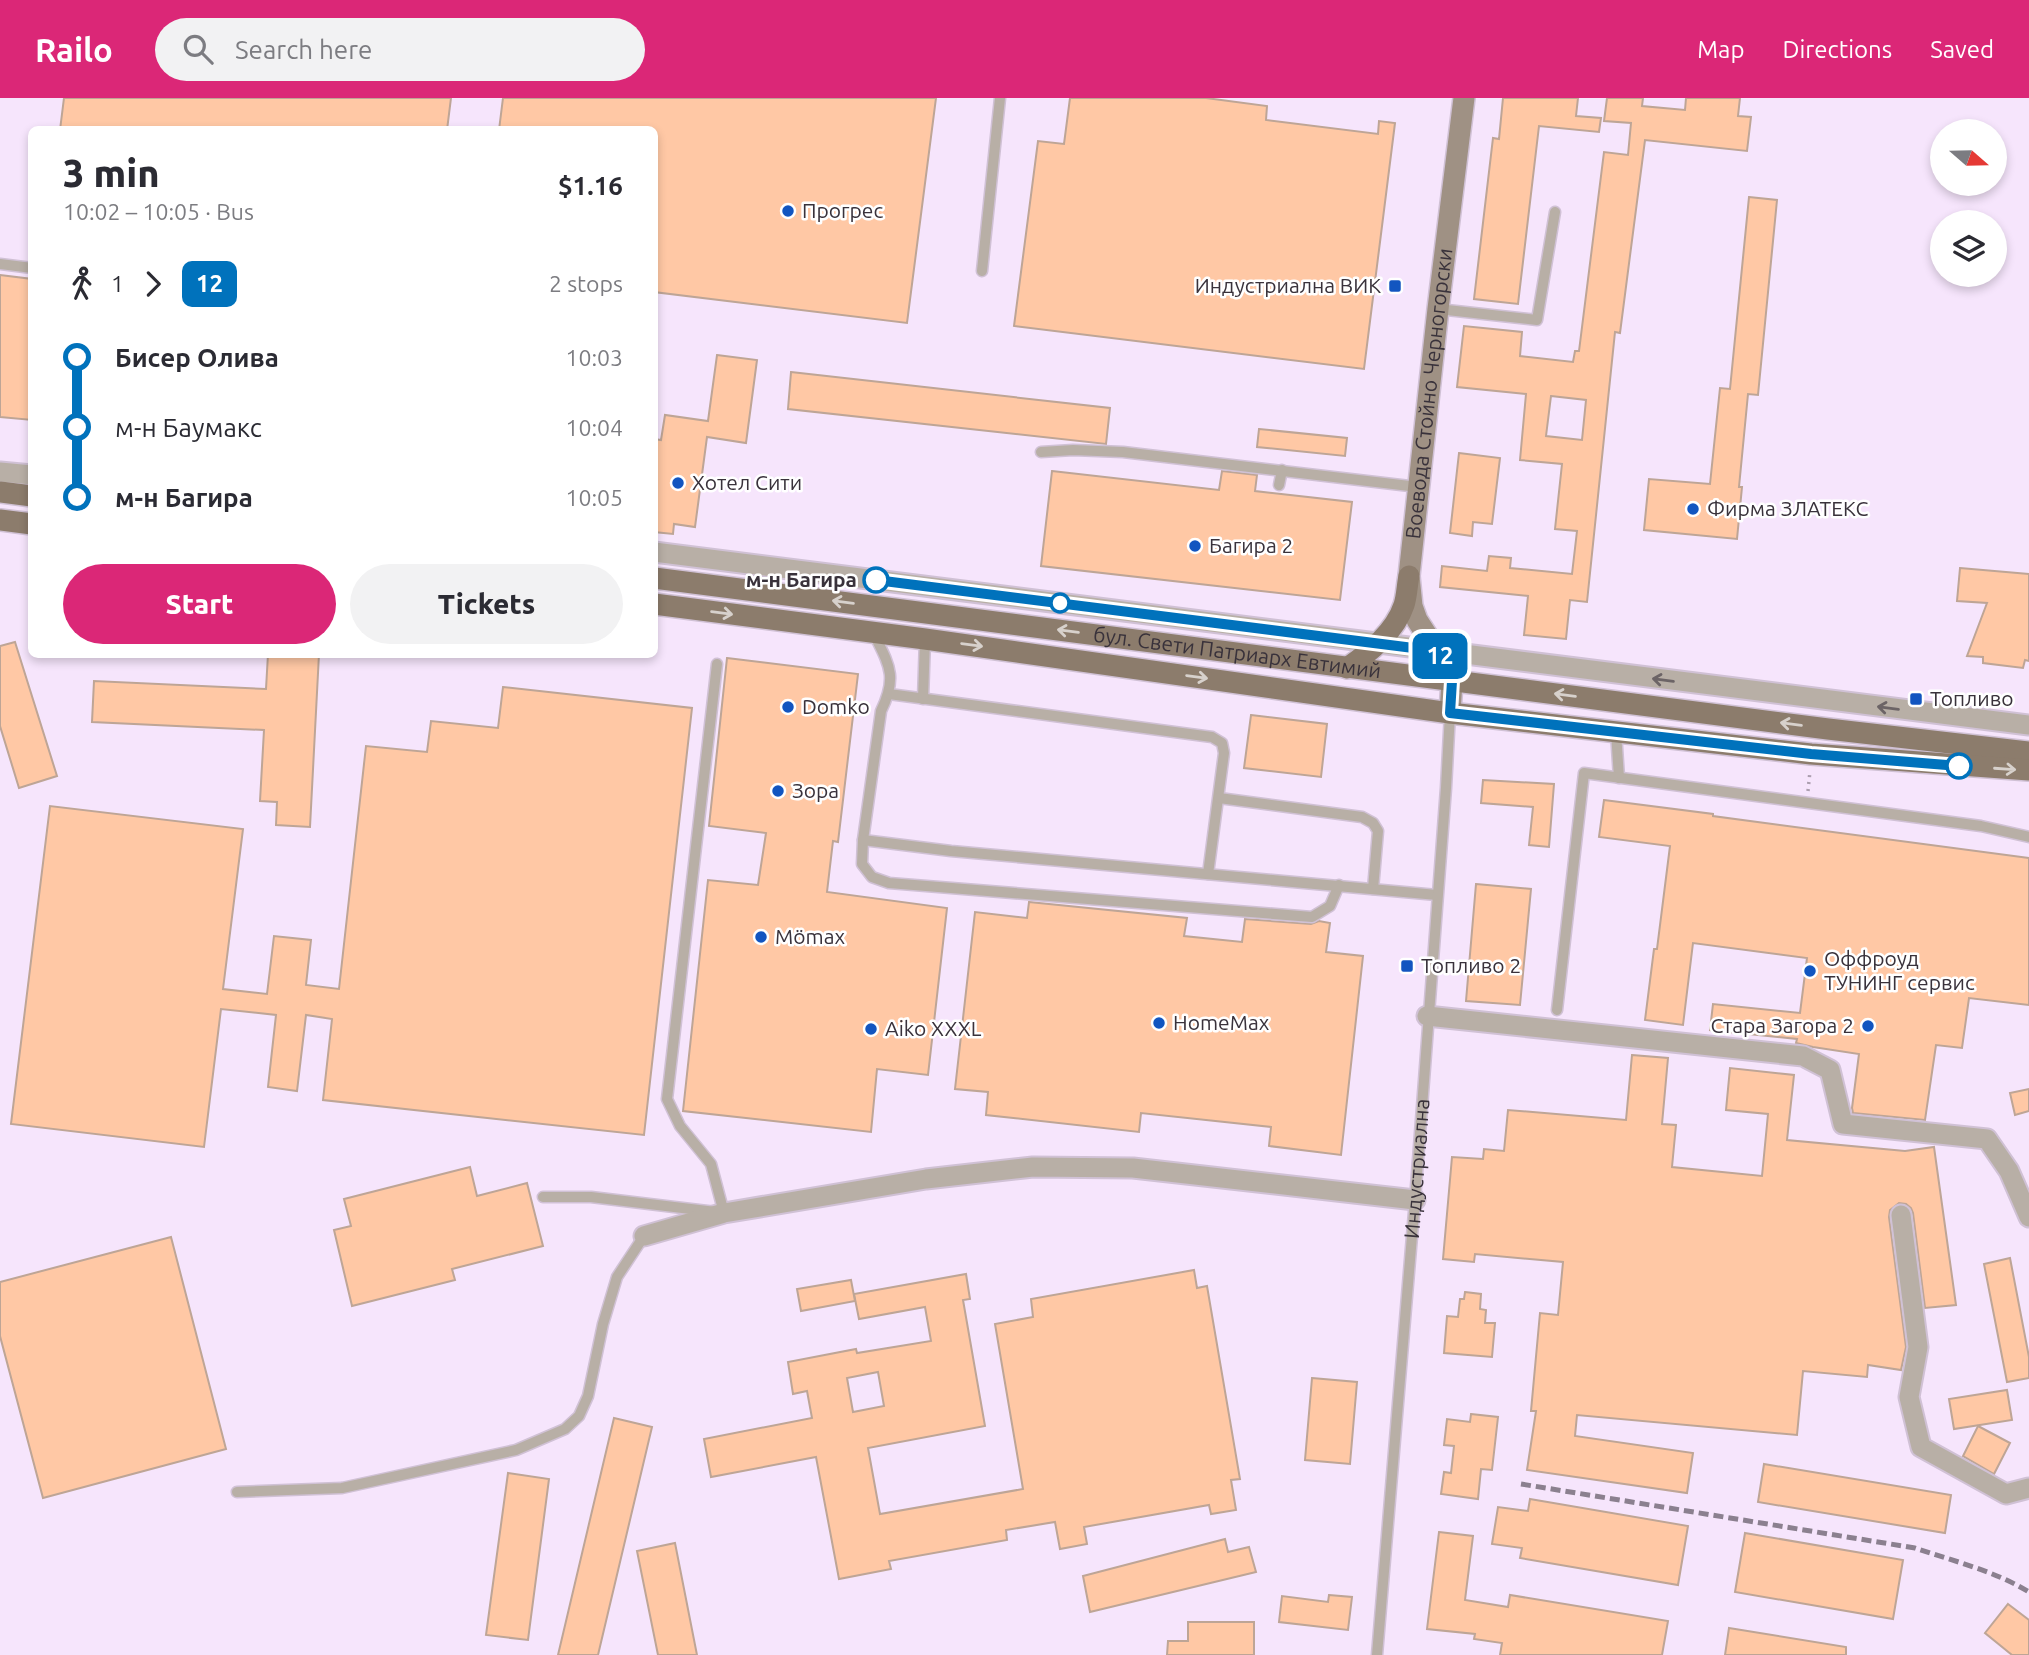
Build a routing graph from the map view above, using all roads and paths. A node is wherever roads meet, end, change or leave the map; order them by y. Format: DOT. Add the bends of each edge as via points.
graph roads {
  1 [pos="1000,98"];
  2 [pos="1464,98"];
  3 [pos="1555,212"];
  4 [pos="0,264"];
  5 [pos="28,268"];
  6 [pos="982,271"];
  7 [pos="1438,309"];
  8 [pos="1041,453"];
  9 [pos="1282,470"];
  10 [pos="0,472"];
  11 [pos="28,475"];
  12 [pos="1279,485"];
  13 [pos="1418,487"];
  14 [pos="0,492"];
  15 [pos="28,496"];
  16 [pos="0,520"];
  17 [pos="28,524"];
  18 [pos="658,552"];
  19 [pos="1409,576"];
  20 [pos="658,579"];
  21 [pos="658,605"];
  22 [pos="873,632"];
  23 [pos="925,639"];
  24 [pos="1377,644"];
  25 [pos="1437,651"];
  26 [pos="717,664"];
  27 [pos="1347,667"];
  28 [pos="1452,681"];
  29 [pos="889,694"];
  30 [pos="923,699"];
  31 [pos="1450,713"];
  32 [pos="2029,726"];
  33 [pos="1616,732"];
  34 [pos="2029,752"];
  35 [pos="2029,770"];
  36 [pos="1619,778"];
  37 [pos="1219,798"];
  38 [pos="2029,837"];
  39 [pos="863,840"];
  40 [pos="1208,874"];
  41 [pos="1339,885"];
  42 [pos="1373,889"];
  43 [pos="1437,895"];
  44 [pos="1557,1010"];
  45 [pos="1427,1016"];
  46 [pos="543,1196"];
  47 [pos="1415,1200"];
  48 [pos="724,1213"];
  49 [pos="1901,1215"];
  50 [pos="2029,1217"];
  51 [pos="644,1236"];
  52 [pos="2029,1488"];
  53 [pos="237,1492"];
  54 [pos="1377,1655"];
  1 -- 6 [label="lane"];
  2 -- 7 [label="street, Воевода Стойно Черногорски"];
  3 -- 7 [label="lane" via="1537,320"];
  4 -- 5 [label="lane"];
  7 -- 13 [label="street, Воевода Стойно Черногорски"];
  8 -- 9 [label="lane" via="1122,452"];
  9 -- 12 [label="lane"];
  9 -- 13 [label="lane"];
  10 -- 11 [label="street"];
  13 -- 19 [label="street, Воевода Стойно Черногорски"];
  14 -- 15 [label="main road"];
  16 -- 17 [label="main road"];
  18 -- 24 [label="street"];
  19 -- 24 [label="main road" via="1397,620"];
  19 -- 25 [label="street, Воевода Стойно Черногорски" via="1417,620"];
  27 -- 20 [label="main road, бул. Свети Патриарх Евтимий, one-way"];
  21 -- 22 [label="main road, бул. Свети Патриарх Евтимий, one-way"];
  22 -- 23 [label="main road, бул. Свети Патриарх Евтимий"];
  22 -- 29 [label="lane" via="890,668"];
  23 -- 30 [label="lane"];
  23 -- 31 [label="main road, бул. Свети Патриарх Евтимий, one-way"];
  24 -- 25 [label="street"];
  24 -- 27 [label="main road"];
  25 -- 28 [label="street, Воевода Стойно Черногорски"];
  32 -- 25 [label="street, one-way"];
  26 -- 48 [label="lane" via="667,1099 680,1126 711,1164"];
  27 -- 28 [label="main road, бул. Свети Патриарх Евтимий"];
  28 -- 31 [label="street, Индустриална"];
  34 -- 28 [label="main road, бул. Свети Патриарх Евтимий, one-way"];
  29 -- 30 [label="lane"];
  29 -- 39 [label="lane" via="881,711"];
  30 -- 37 [label="lane" via="1212,737 1222,743 1224,753"];
  31 -- 33 [label="main road, бул. Свети Патриарх Евтимий"];
  31 -- 43 [label="lane, Индустриална"];
  33 -- 35 [label="main road, бул. Свети Патриарх Евтимий, one-way" via="1811,754"];
  33 -- 36 [label="lane"];
  36 -- 38 [label="lane" via="1981,826"];
  36 -- 44 [label="lane" via="1584,773"];
  37 -- 40 [label="lane"];
  37 -- 42 [label="lane" via="1362,817 1373,823 1378,831"];
  39 -- 40 [label="lane"];
  39 -- 41 [label="lane" via="862,864 872,877 889,883 1312,917 1330,906"];
  40 -- 41 [label="lane"];
  41 -- 42 [label="lane"];
  42 -- 43 [label="lane"];
  43 -- 45 [label="lane, Индустриална"];
  45 -- 47 [label="lane, Индустриална"];
  45 -- 50 [label="street" via="1803,1056 1830,1070 1843,1124 1987,1139 2009,1171"];
  46 -- 48 [label="lane"];
  47 -- 48 [label="street" via="1133,1168 1033,1167 926,1179"];
  47 -- 54 [label="lane, Индустриална"];
  48 -- 51 [label="street"];
  49 -- 52 [label="street" via="1918,1347 1909,1397 1921,1447 2007,1494"];
  51 -- 53 [label="lane" via="617,1277 588,1396 579,1416 565,1429 516,1450 342,1488"];
}
